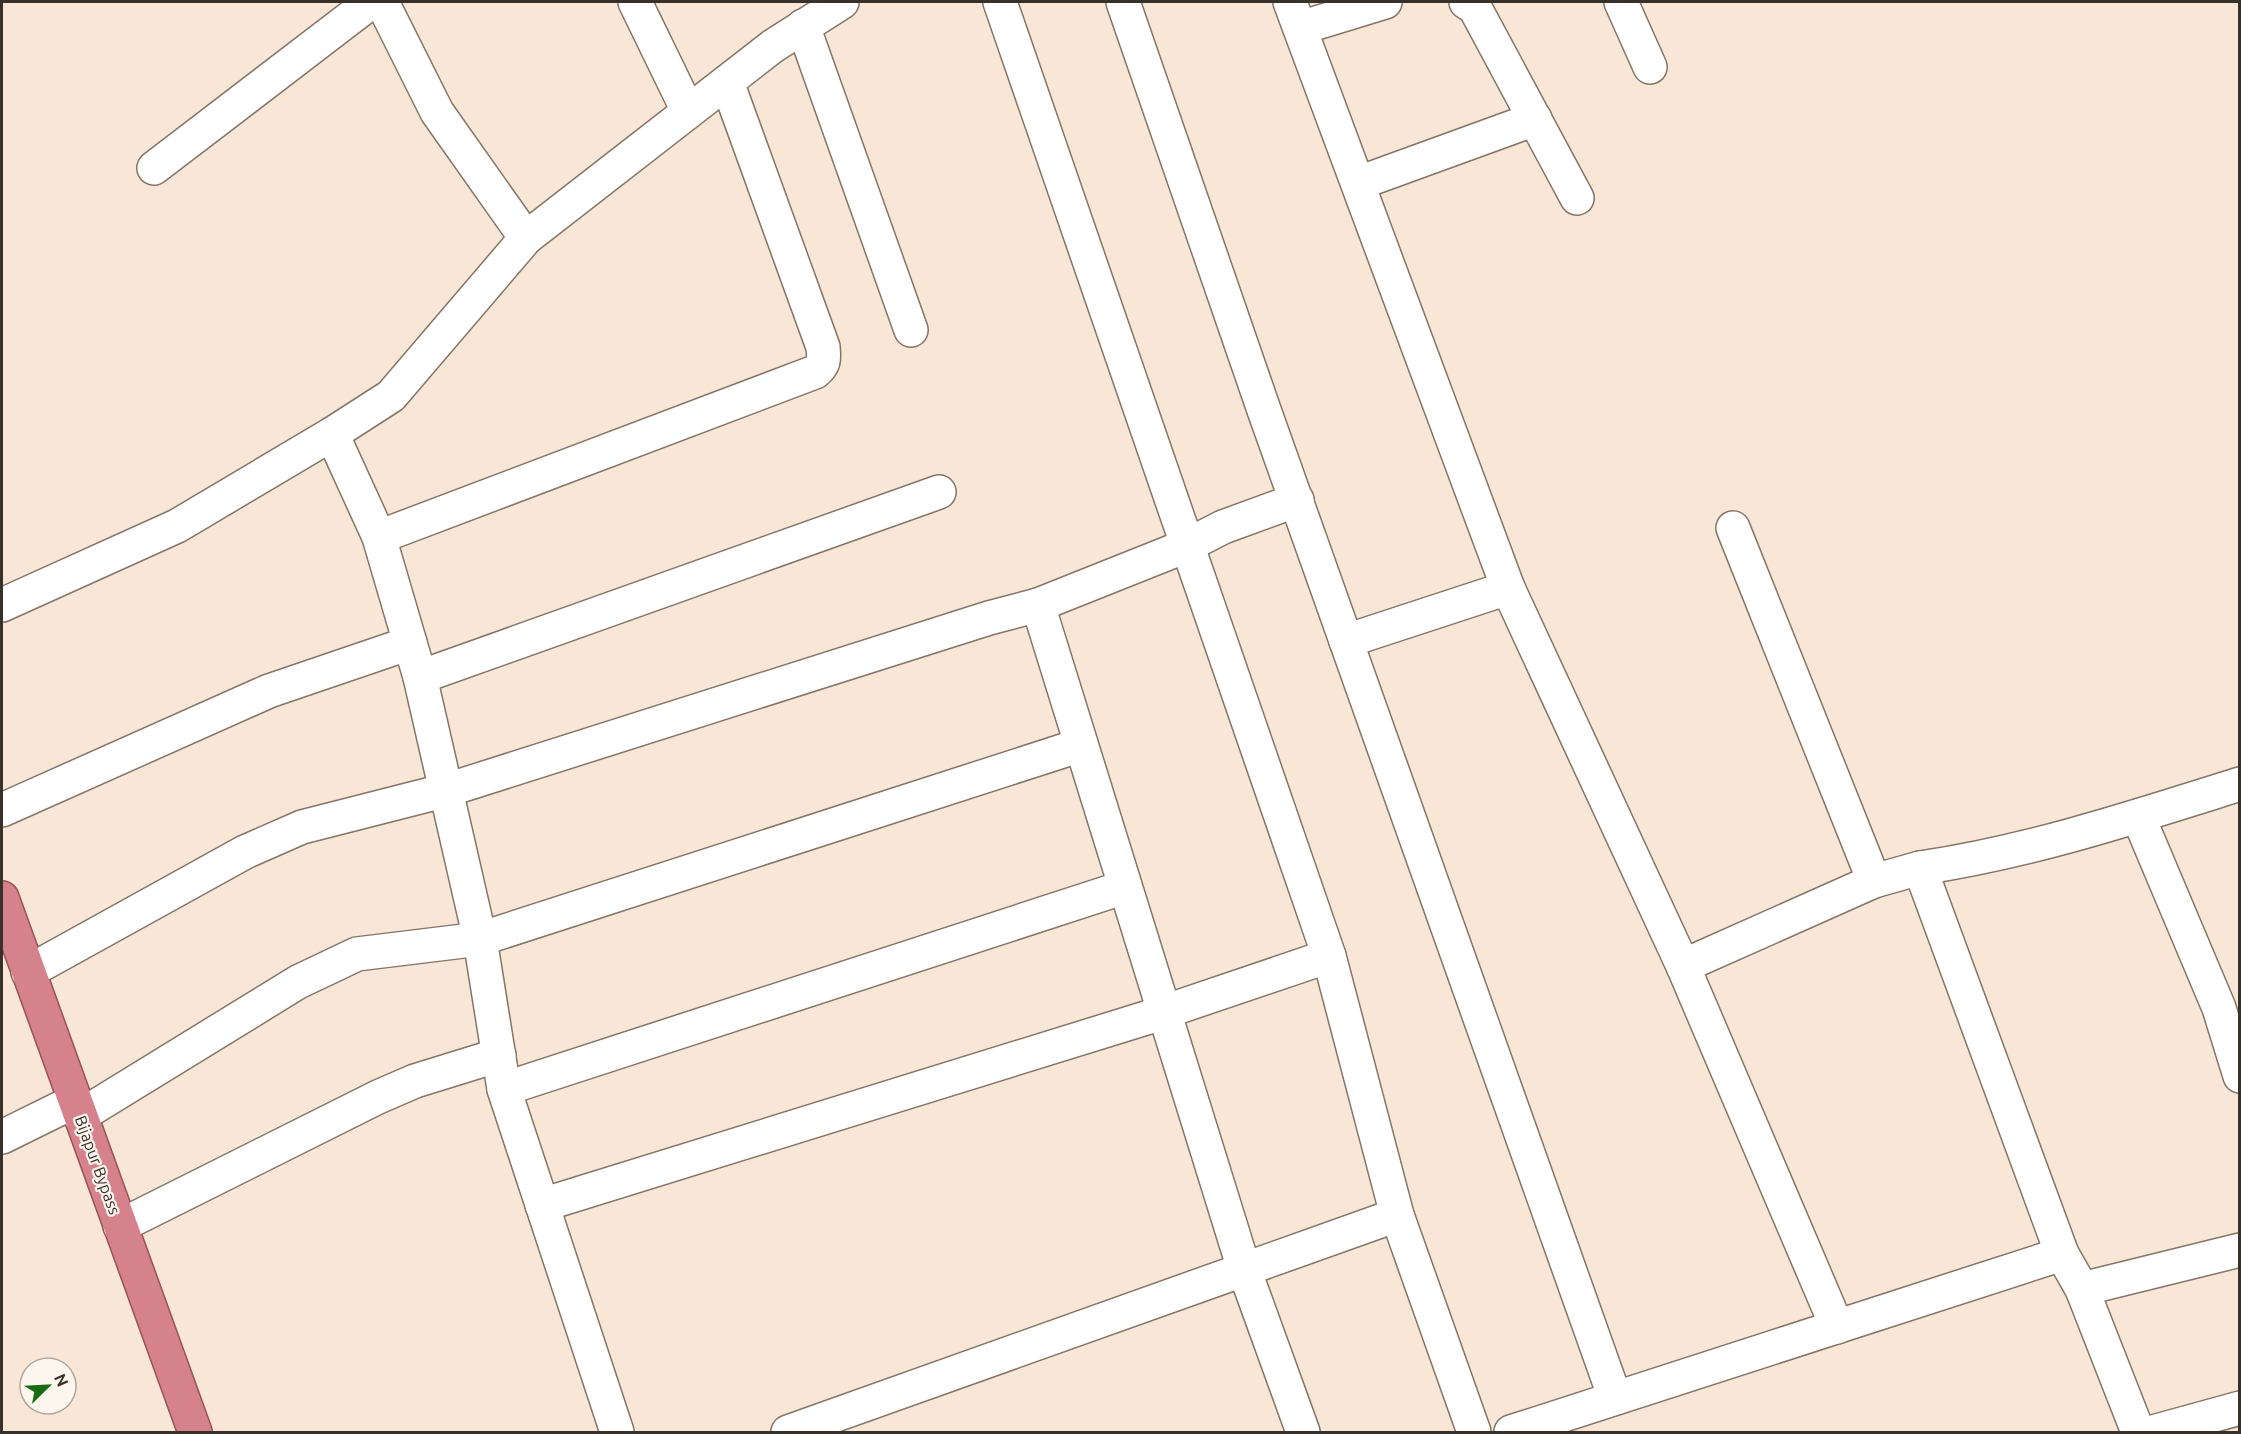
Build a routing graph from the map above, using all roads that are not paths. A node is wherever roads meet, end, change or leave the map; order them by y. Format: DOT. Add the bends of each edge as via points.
graph roads {
  1 [pos="371,2"];
  2 [pos="382,2"];
  3 [pos="635,2"];
  4 [pos="842,2"];
  5 [pos="1000,2"];
  6 [pos="1123,2"];
  7 [pos="1385,2"];
  8 [pos="1466,2"];
  9 [pos="1621,2"];
  10 [pos="1295,15"];
  11 [pos="803,27"];
  12 [pos="1650,67"];
  13 [pos="727,82"];
  14 [pos="688,111"];
  15 [pos="1534,119"];
  16 [pos="154,168"];
  17 [pos="1359,183"];
  18 [pos="1577,198"];
  19 [pos="526,238"];
  20 [pos="911,330"];
  21 [pos="332,435"];
  22 [pos="939,492"];
  23 [pos="1296,500"];
  24 [pos="1733,528"];
  25 [pos="379,537"];
  26 [pos="1186,546"];
  27 [pos="1508,588"];
  28 [pos="2,605"];
  29 [pos="1038,605"];
  30 [pos="1346,641"];
  31 [pos="410,643"];
  32 [pos="420,677"];
  33 [pos="1081,745"];
  34 [pos="2240,784"];
  35 [pos="447,790"];
  36 [pos="2,810"];
  37 [pos="2138,816"];
  38 [pos="1920,868"];
  39 [pos="1874,881"];
  40 [pos="1125,887"];
  41 [pos="2,898"];
  42 [pos="480,939"];
  43 [pos="1329,956"];
  44 [pos="1683,966"];
  45 [pos="28,972"];
  46 [pos="2229,1004"];
  47 [pos="1164,1012"];
  48 [pos="499,1055"];
  49 [pos="2240,1076"];
  50 [pos="504,1089"];
  51 [pos="78,1108"];
  52 [pos="2,1137"];
  53 [pos="542,1205"];
  54 [pos="1397,1215"];
  55 [pos="120,1226"];
  56 [pos="2240,1250"];
  57 [pos="2062,1254"];
  58 [pos="1244,1269"];
  59 [pos="2082,1289"];
  60 [pos="1837,1327"];
  61 [pos="1616,1398"];
  62 [pos="2240,1408"];
  63 [pos="1577,1422"];
  64 [pos="195,1432"];
  65 [pos="617,1432"];
  66 [pos="788,1432"];
  67 [pos="1303,1432"];
  68 [pos="1474,1432"];
  69 [pos="1511,1432"];
  70 [pos="2139,1432"];
  71 [pos="2153,1432"];
  1 -- 16 [label="street"];
  2 -- 19 [label="street" via="437,112"];
  3 -- 14 [label="street"];
  4 -- 11 [label="street"];
  5 -- 26 [label="street"];
  6 -- 23 [label="street"];
  7 -- 10 [label="street"];
  8 -- 15 [label="street" via="1475,8"];
  9 -- 12 [label="street"];
  10 -- 17 [label="street"];
  11 -- 13 [label="street"];
  11 -- 20 [label="street"];
  13 -- 14 [label="street"];
  13 -- 25 [label="street" via="823,347 822,366 815,372"];
  14 -- 19 [label="street"];
  15 -- 17 [label="street"];
  15 -- 18 [label="street"];
  17 -- 27 [label="street"];
  19 -- 21 [label="street" via="391,396"];
  21 -- 25 [label="street"];
  21 -- 28 [label="street" via="177,526"];
  22 -- 32 [label="street"];
  23 -- 26 [label="street" via="1223,527"];
  23 -- 30 [label="street"];
  24 -- 39 [label="street"];
  25 -- 31 [label="street"];
  26 -- 29 [label="street"];
  26 -- 43 [label="street"];
  27 -- 30 [label="street"];
  27 -- 44 [label="street"];
  29 -- 33 [label="street"];
  29 -- 35 [label="street"];
  30 -- 61 [label="street"];
  31 -- 32 [label="street"];
  31 -- 36 [label="street" via="269,691"];
  32 -- 35 [label="street"];
  33 -- 40 [label="street"];
  33 -- 42 [label="street"];
  34 -- 37 [label="street"];
  35 -- 42 [label="street"];
  35 -- 45 [label="street" via="302,827 245,852"];
  37 -- 38 [label="street" via="1974,860"];
  37 -- 46 [label="street"];
  38 -- 39 [label="street"];
  38 -- 57 [label="street"];
  39 -- 44 [label="street"];
  40 -- 47 [label="street"];
  40 -- 50 [label="street"];
  41 -- 45 [label="highway, Bijapur Bypass"];
  42 -- 48 [label="street"];
  42 -- 51 [label="street" via="357,954 298,982"];
  43 -- 47 [label="street"];
  43 -- 54 [label="street"];
  44 -- 60 [label="street"];
  45 -- 51 [label="highway, Bijapur Bypass"];
  46 -- 49 [label="street"];
  47 -- 53 [label="street"];
  47 -- 58 [label="street"];
  48 -- 50 [label="street"];
  48 -- 55 [label="street" via="378,1097"];
  50 -- 53 [label="street"];
  51 -- 52 [label="street"];
  51 -- 55 [label="highway, Bijapur Bypass"];
  53 -- 65 [label="street"];
  54 -- 58 [label="street"];
  54 -- 68 [label="street"];
  55 -- 64 [label="highway, Bijapur Bypass"];
  56 -- 59 [label="street"];
  57 -- 59 [label="street"];
  57 -- 60 [label="street"];
  58 -- 66 [label="street"];
  58 -- 67 [label="street"];
  59 -- 70 [label="street"];
  60 -- 61 [label="street"];
  61 -- 63 [label="street"];
  62 -- 71 [label="street"];
  63 -- 69 [label="street"];
}
